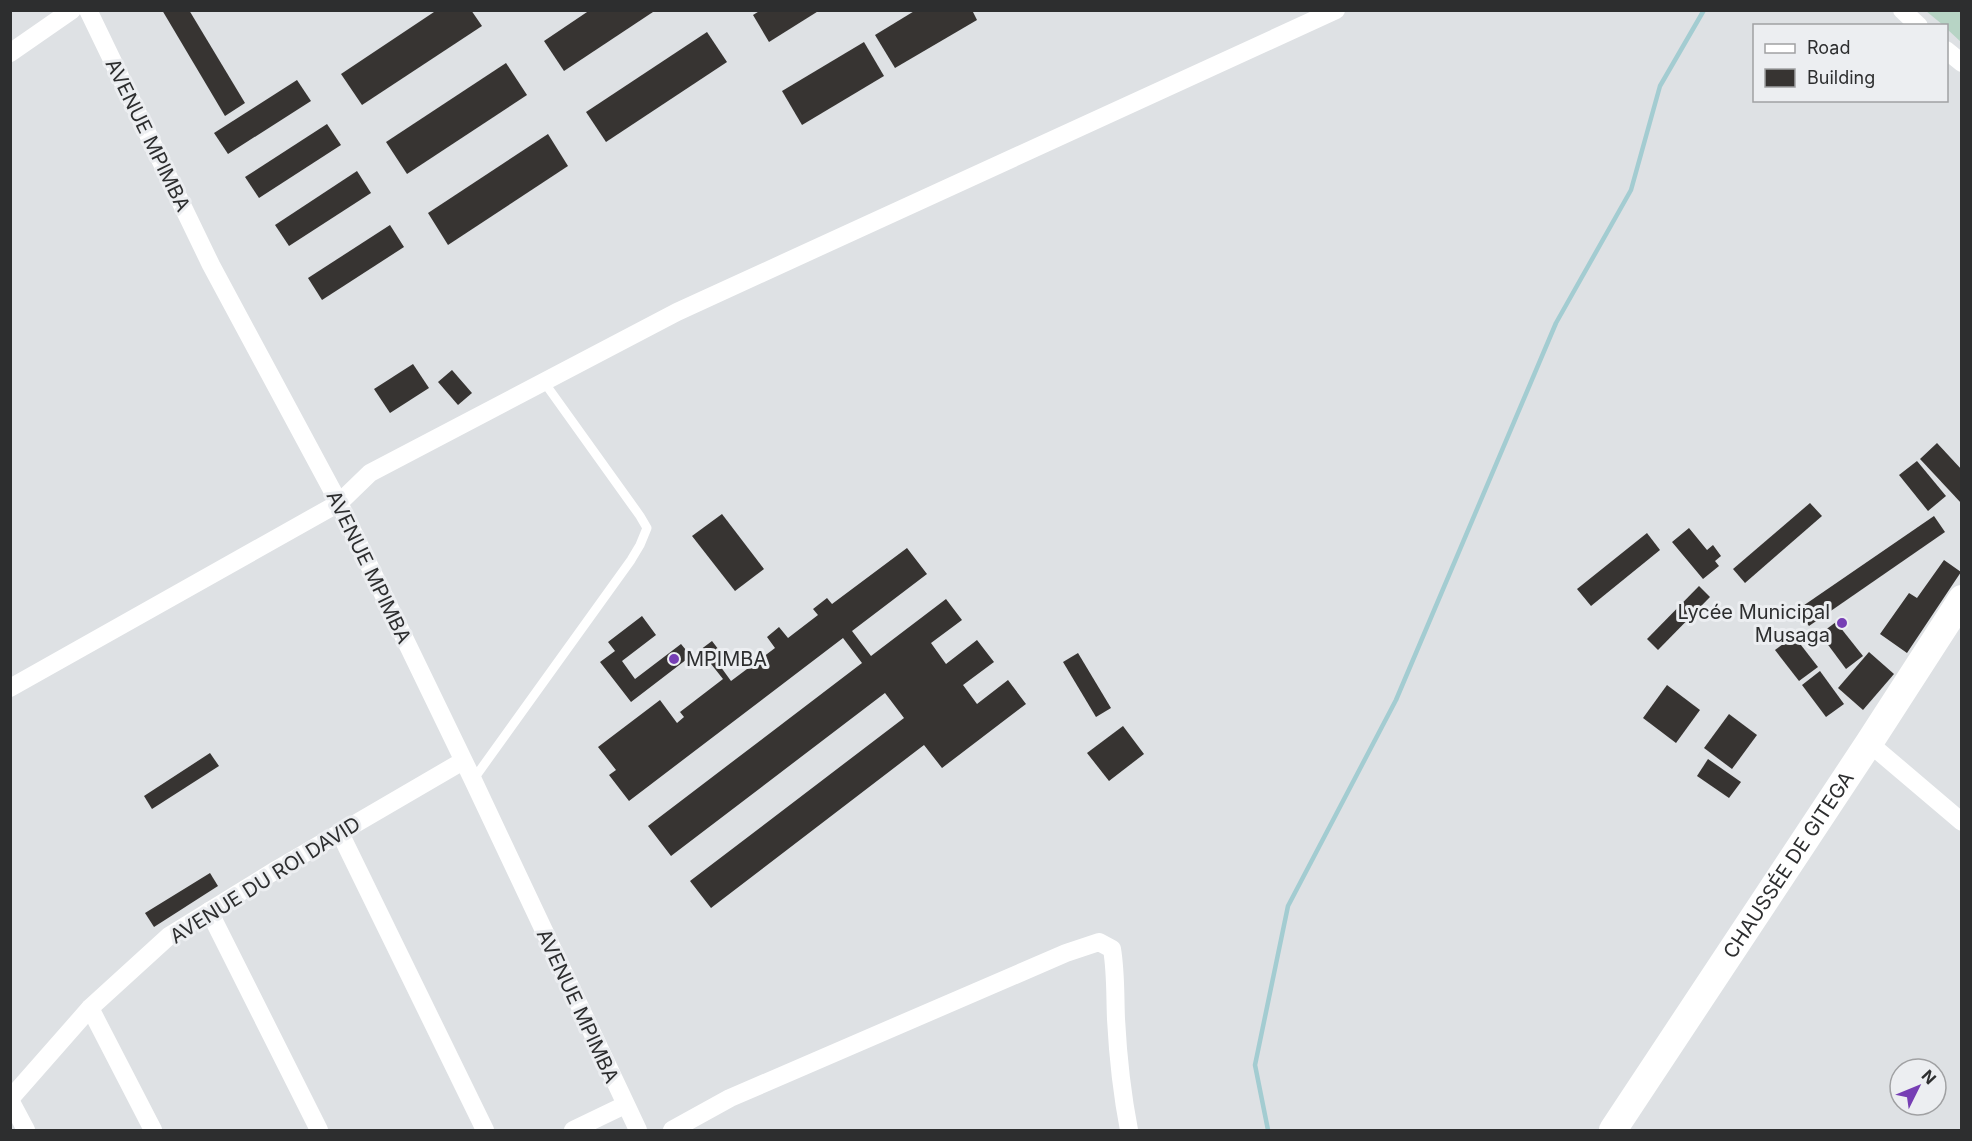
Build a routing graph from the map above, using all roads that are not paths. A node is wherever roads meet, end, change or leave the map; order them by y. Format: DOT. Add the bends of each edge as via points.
graph roads {
  1 [pos="72,10"];
  2 [pos="88,10"];
  3 [pos="1336,10"];
  4 [pos="1902,10"];
  5 [pos="1917,24"];
  6 [pos="1948,51"];
  7 [pos="10,53"];
  8 [pos="1962,63"];
  9 [pos="544,382"];
  10 [pos="339,503"];
  11 [pos="1962,599"];
  12 [pos="10,687"];
  13 [pos="1869,744"];
  14 [pos="463,762"];
  15 [pos="473,780"];
  16 [pos="1962,822"];
  17 [pos="340,832"];
  18 [pos="209,911"];
  19 [pos="90,1008"];
  20 [pos="10,1100"];
  21 [pos="625,1105"];
  22 [pos="26,1131"];
  23 [pos="153,1131"];
  24 [pos="319,1131"];
  25 [pos="484,1131"];
  26 [pos="573,1131"];
  27 [pos="638,1131"];
  28 [pos="672,1131"];
  29 [pos="1129,1131"];
  30 [pos="1613,1131"];
  1 -- 7 [label="street"];
  2 -- 10 [label="street, AVENUE MPIMBA" via="211,265"];
  3 -- 9 [label="street" via="676,312"];
  4 -- 5 [label="street"];
  6 -- 8 [label="street"];
  9 -- 10 [label="street" via="370,473"];
  9 -- 15 [label="lane" via="646,528 632,560"];
  10 -- 12 [label="street"];
  10 -- 14 [label="street, AVENUE MPIMBA"];
  11 -- 13 [label="main road, CHAUSSÉE DE GITEGA"];
  13 -- 16 [label="street"];
  13 -- 30 [label="main road, CHAUSSÉE DE GITEGA"];
  14 -- 15 [label="street, AVENUE MPIMBA"];
  14 -- 17 [label="street, AVENUE DU ROI DAVID"];
  15 -- 21 [label="street, AVENUE MPIMBA"];
  17 -- 18 [label="street, AVENUE DU ROI DAVID"];
  17 -- 25 [label="street"];
  18 -- 19 [label="street, AVENUE DU ROI DAVID" via="169,936"];
  18 -- 24 [label="street"];
  19 -- 20 [label="street, AVENUE DU ROI DAVID"];
  19 -- 23 [label="street"];
  20 -- 22 [label="street"];
  21 -- 26 [label="street"];
  21 -- 27 [label="street, AVENUE MPIMBA"];
  28 -- 29 [label="street" via="730,1098 1066,952 1099,942 1112,949 1115,966 1122,1093"];
}
